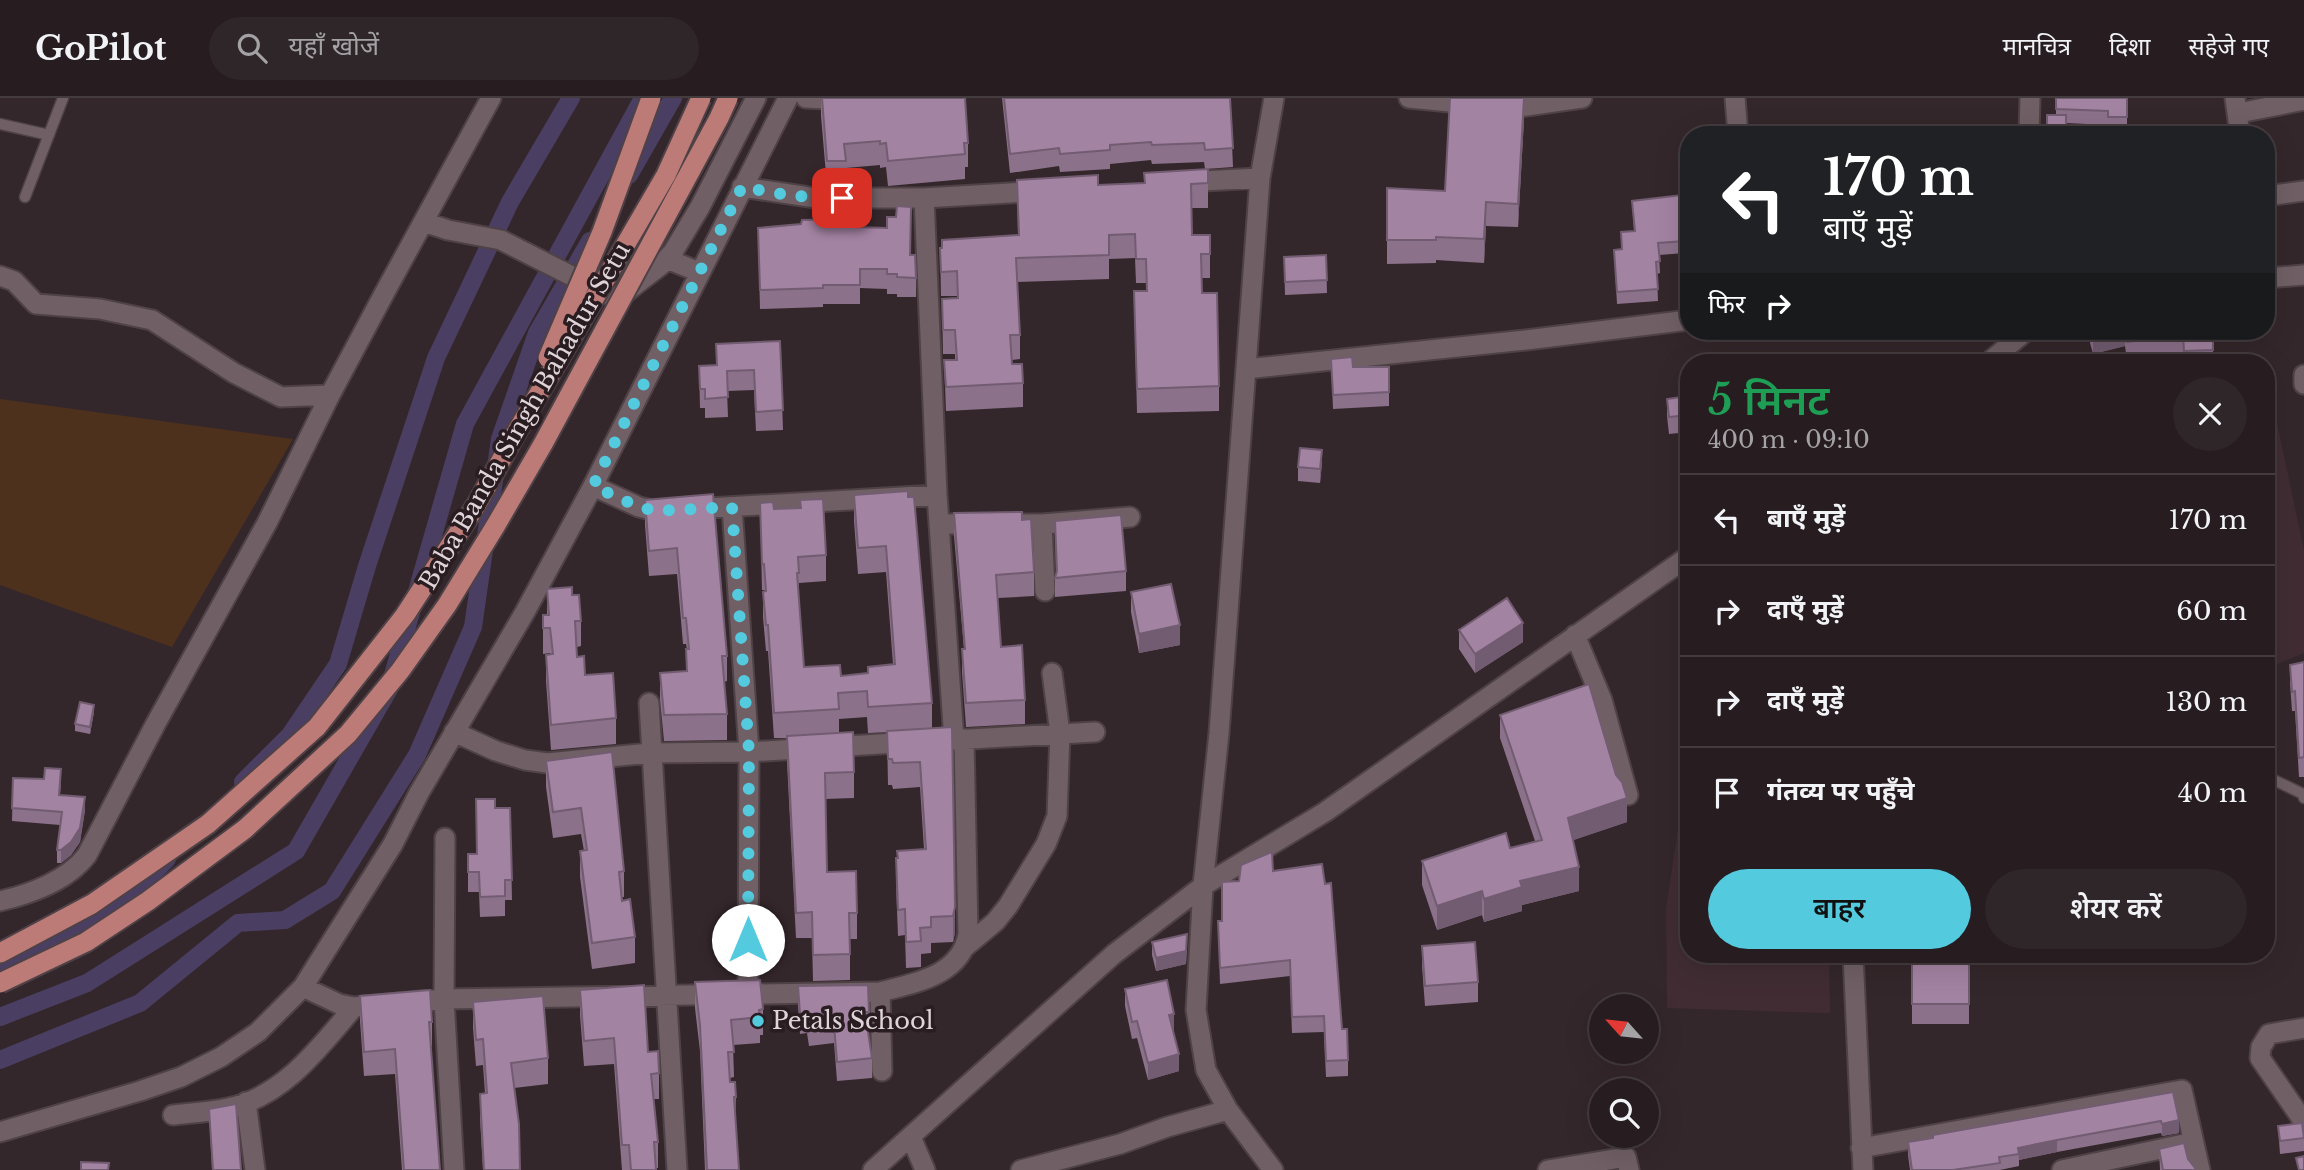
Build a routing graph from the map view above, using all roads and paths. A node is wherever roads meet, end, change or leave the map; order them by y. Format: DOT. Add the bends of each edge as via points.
graph roads {
  1 [pos="63,98"];
  2 [pos="491,98"];
  3 [pos="651,98"];
  4 [pos="701,98"];
  5 [pos="727,98"];
  6 [pos="756,98"];
  7 [pos="788,98"];
  8 [pos="806,98"];
  9 [pos="1274,98"];
  10 [pos="1409,98"];
  11 [pos="1582,98"];
  12 [pos="1735,98"];
  13 [pos="2030,98"];
  14 [pos="863,100"];
  15 [pos="2304,100"];
  16 [pos="2237,105"];
  17 [pos="0,124"];
  18 [pos="1737,126"];
  19 [pos="2029,126"];
  20 [pos="2239,126"];
  21 [pos="49,135"];
  22 [pos="1260,178"];
  23 [pos="1166,183"];
  24 [pos="742,187"];
  25 [pos="1058,190"];
  26 [pos="2304,191"];
  27 [pos="2275,195"];
  28 [pos="25,197"];
  29 [pos="924,198"];
  30 [pos="424,222"];
  31 [pos="667,259"];
  32 [pos="699,272"];
  33 [pos="2304,275"];
  34 [pos="0,276"];
  35 [pos="2275,277"];
  36 [pos="1680,321"];
  37 [pos="2015,340"];
  38 [pos="1999,354"];
  39 [pos="1246,369"];
  40 [pos="2304,375"];
  41 [pos="2304,384"];
  42 [pos="330,395"];
  43 [pos="516,433"];
  44 [pos="593,486"];
  45 [pos="937,495"];
  46 [pos="732,507"];
  47 [pos="1130,517"];
  48 [pos="1042,523"];
  49 [pos="939,524"];
  50 [pos="1680,562"];
  51 [pos="1045,591"];
  52 [pos="1575,635"];
  53 [pos="1052,673"];
  54 [pos="649,703"];
  55 [pos="454,732"];
  56 [pos="1095,732"];
  57 [pos="1060,733"];
  58 [pos="946,740"];
  59 [pos="749,752"];
  60 [pos="650,753"];
  61 [pos="2275,780"];
  62 [pos="1628,795"];
  63 [pos="2304,799"];
  64 [pos="445,838"];
  65 [pos="1203,886"];
  66 [pos="0,901"];
  67 [pos="965,947"];
  68 [pos="0,953"];
  69 [pos="1853,963"];
  70 [pos="0,983"];
  71 [pos="303,987"];
  72 [pos="880,992"];
  73 [pos="748,993"];
  74 [pos="667,997"];
  75 [pos="444,999"];
  76 [pos="354,1007"];
  77 [pos="2304,1028"];
  78 [pos="882,1071"];
  79 [pos="246,1102"];
  80 [pos="1228,1110"];
  81 [pos="173,1115"];
  82 [pos="2304,1122"];
  83 [pos="0,1132"];
  84 [pos="911,1137"];
  85 [pos="2194,1142"];
  86 [pos="1861,1148"];
  87 [pos="2091,1167"];
  88 [pos="255,1170"];
  89 [pos="454,1170"];
  90 [pos="677,1170"];
  91 [pos="873,1170"];
  92 [pos="925,1170"];
  93 [pos="1021,1170"];
  94 [pos="1273,1170"];
  95 [pos="1548,1170"];
  96 [pos="1629,1170"];
  97 [pos="1863,1170"];
  98 [pos="2062,1170"];
  99 [pos="2200,1170"];
  1 -- 21 [label="lane"];
  2 -- 30 [label="street"];
  3 -- 43 [label="highway, bridge" via="602,232"];
  4 -- 43 [label="highway, Baba Banda Singh Bahadur Setu, bridge" via="666,175"];
  5 -- 70 [label="highway, Baba Banda Singh Bahadur Setu, bridge" via="543,444 447,606 400,671 348,734 245,829 86,942"];
  6 -- 31 [label="street" via="700,207"];
  7 -- 24 [label="street"];
  8 -- 14 [label="street"];
  9 -- 22 [label="street"];
  10 -- 11 [label="street" via="1512,108"];
  12 -- 18 [label="street"];
  13 -- 19 [label="street"];
  15 -- 16 [label="street"];
  16 -- 20 [label="street"];
  17 -- 21 [label="lane"];
  21 -- 28 [label="lane"];
  22 -- 23 [label="street"];
  22 -- 39 [label="street"];
  24 -- 29 [label="street" via="816,198"];
  24 -- 32 [label="street"];
  25 -- 29 [label="street"];
  26 -- 27 [label="street"];
  29 -- 45 [label="street"];
  30 -- 31 [label="street, bridge" via="501,240 617,299"];
  30 -- 42 [label="street"];
  31 -- 32 [label="street"];
  32 -- 44 [label="street"];
  33 -- 35 [label="street"];
  34 -- 42 [label="street" via="14,281 36,304 100,309 152,320 281,397"];
  36 -- 39 [label="street"];
  37 -- 38 [label="street"];
  39 -- 65 [label="street"];
  40 -- 41 [label="street"];
  42 -- 66 [label="street" via="267,523 87,855 64,878"];
  43 -- 68 [label="highway, Baba Banda Singh Bahadur Setu" via="477,504 405,615 317,727 208,824 92,904"];
  44 -- 46 [label="street" via="656,511"];
  44 -- 55 [label="street"];
  45 -- 46 [label="street"];
  45 -- 49 [label="street"];
  46 -- 59 [label="street"];
  47 -- 48 [label="street"];
  48 -- 49 [label="street"];
  48 -- 51 [label="street"];
  49 -- 58 [label="street"];
  50 -- 52 [label="street"];
  52 -- 62 [label="street" via="1602,700"];
  52 -- 65 [label="street" via="1325,813"];
  53 -- 57 [label="street"];
  54 -- 60 [label="street"];
  55 -- 60 [label="street" via="496,751 547,763"];
  55 -- 71 [label="street" via="393,844"];
  56 -- 57 [label="street"];
  57 -- 58 [label="street"];
  57 -- 67 [label="street" via="1060,795 1052,831 1008,906"];
  58 -- 59 [label="street"];
  58 -- 67 [label="street" via="968,934"];
  59 -- 60 [label="street"];
  59 -- 73 [label="street"];
  60 -- 74 [label="street"];
  61 -- 63 [label="lane" via="2303,794"];
  64 -- 75 [label="street"];
  65 -- 80 [label="street" via="1196,1010 1206,1070"];
  65 -- 84 [label="street" via="1114,954"];
  67 -- 72 [label="street" via="942,972"];
  69 -- 86 [label="street"];
  71 -- 76 [label="street"];
  71 -- 83 [label="street" via="258,1032 181,1077"];
  72 -- 73 [label="street"];
  72 -- 78 [label="street"];
  73 -- 74 [label="street"];
  74 -- 75 [label="street"];
  74 -- 90 [label="street"];
  75 -- 76 [label="street"];
  75 -- 89 [label="street"];
  76 -- 79 [label="street" via="306,1063"];
  77 -- 82 [label="street" via="2269,1034 2260,1058"];
  79 -- 81 [label="street"];
  79 -- 88 [label="street"];
  80 -- 93 [label="street"];
  80 -- 94 [label="street"];
  84 -- 91 [label="street"];
  84 -- 92 [label="street"];
  85 -- 86 [label="street" via="2182,1090"];
  85 -- 87 [label="street"];
  85 -- 99 [label="street"];
  86 -- 97 [label="street"];
  87 -- 98 [label="street"];
  95 -- 96 [label="street" via="1626,1157"];
}
